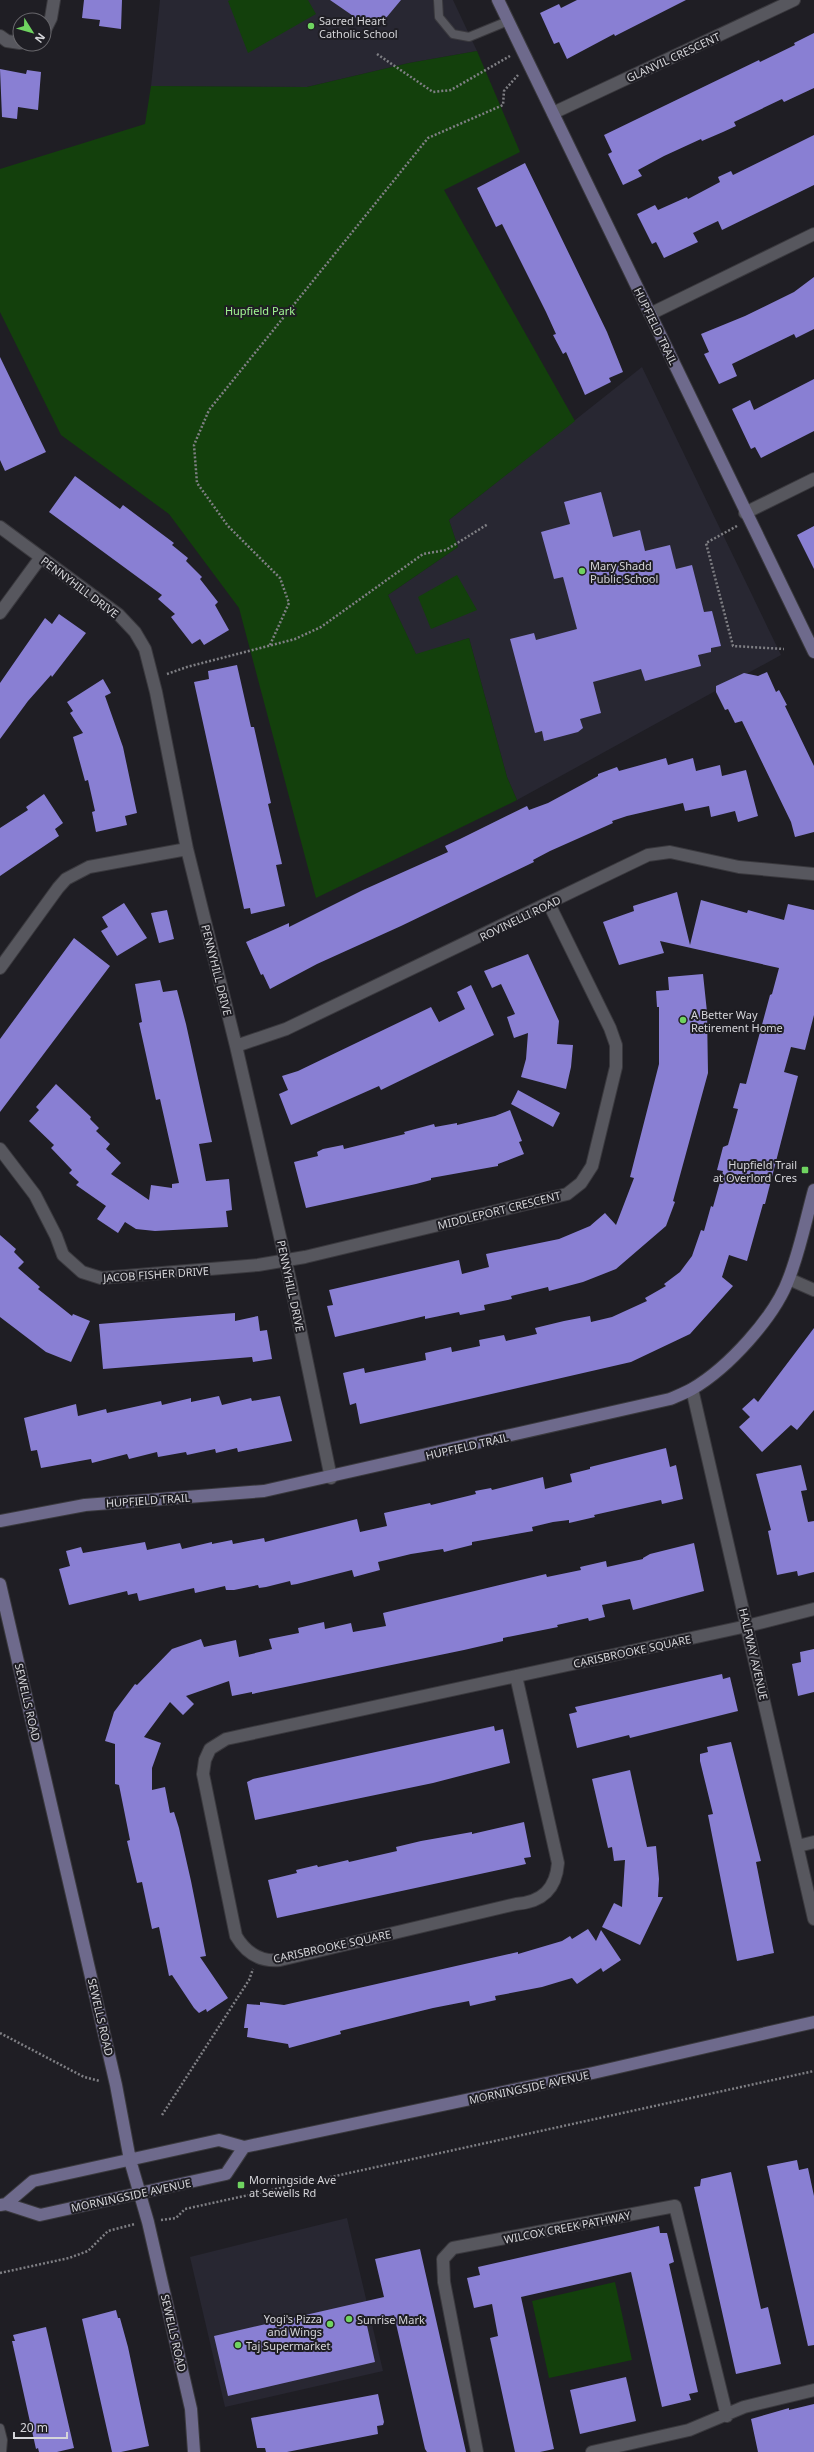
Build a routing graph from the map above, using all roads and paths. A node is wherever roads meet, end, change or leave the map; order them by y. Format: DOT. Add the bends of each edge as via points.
graph roads {
  1 [pos="54,0"];
  2 [pos="438,0"];
  3 [pos="498,0"];
  4 [pos="794,0"];
  5 [pos="52,18"];
  6 [pos="508,21"];
  7 [pos="0,36"];
  8 [pos="12,42"];
  9 [pos="522,50"];
  10 [pos="377,54"];
  11 [pos="530,66"];
  12 [pos="553,114"];
  13 [pos="814,234"];
  14 [pos="650,314"];
  15 [pos="814,478"];
  16 [pos="747,516"];
  17 [pos="488,524"];
  18 [pos="0,527"];
  19 [pos="41,557"];
  20 [pos="0,613"];
  21 [pos="270,645"];
  22 [pos="784,649"];
  23 [pos="814,652"];
  24 [pos="152,679"];
  25 [pos="187,849"];
  26 [pos="814,874"];
  27 [pos="549,904"];
  28 [pos="0,968"];
  29 [pos="236,1046"];
  30 [pos="0,1149"];
  31 [pos="814,1190"];
  32 [pos="285,1260"];
  33 [pos="789,1278"];
  34 [pos="814,1290"];
  35 [pos="692,1389"];
  36 [pos="331,1478"];
  37 [pos="0,1522"];
  38 [pos="0,1584"];
  39 [pos="814,1609"];
  40 [pos="747,1626"];
  41 [pos="516,1676"];
  42 [pos="814,1842"];
  43 [pos="798,1846"];
  44 [pos="814,1920"];
  45 [pos="257,1958"];
  46 [pos="814,2022"];
  47 [pos="0,2033"];
  48 [pos="814,2071"];
  49 [pos="116,2085"];
  50 [pos="162,2115"];
  51 [pos="244,2147"];
  52 [pos="130,2160"];
  53 [pos="140,2193"];
  54 [pos="3,2204"];
  55 [pos="171,2219"];
  56 [pos="120,2226"];
  57 [pos="0,2273"];
  58 [pos="814,2390"];
  59 [pos="727,2416"];
  60 [pos="0,2428"];
  61 [pos="2,2452"];
  62 [pos="194,2452"];
  63 [pos="477,2452"];
  64 [pos="592,2452"];
  1 -- 5 [label="street"];
  2 -- 6 [label="lane" via="439,17 453,34 469,37"];
  3 -- 6 [label="street, HUPFIELD TRAIL"];
  4 -- 12 [label="street, GLANVIL CRESCENT"];
  6 -- 9 [label="street, HUPFIELD TRAIL"];
  7 -- 8 [label="street"];
  9 -- 10 [label="path" via="451,90 432,92"];
  9 -- 11 [label="street, HUPFIELD TRAIL"];
  11 -- 12 [label="street, HUPFIELD TRAIL"];
  11 -- 21 [label="path" via="510,82 504,91 503,105 428,138 209,410 194,445 197,483 228,526 280,578 289,603"];
  12 -- 14 [label="street, HUPFIELD TRAIL"];
  13 -- 14 [label="street"];
  14 -- 16 [label="street, HUPFIELD TRAIL"];
  15 -- 16 [label="street"];
  16 -- 22 [label="path" via="706,543 733,646"];
  16 -- 23 [label="street, HUPFIELD TRAIL"];
  17 -- 21 [label="path" via="446,550 423,554 321,627 295,639"];
  18 -- 19 [label="street, PENNYHILL DRIVE"];
  19 -- 20 [label="street"];
  19 -- 24 [label="street, PENNYHILL DRIVE" via="119,615 135,632 145,649"];
  21 -- 24 [label="path" via="187,666"];
  24 -- 25 [label="street, PENNYHILL DRIVE"];
  25 -- 28 [label="street" via="89,867 77,872 58,888"];
  25 -- 29 [label="street, PENNYHILL DRIVE"];
  26 -- 27 [label="street, ROVINELLI ROAD" via="739,867 670,852 648,855"];
  27 -- 29 [label="street, ROVINELLI ROAD" via="286,1029"];
  27 -- 32 [label="street, MIDDLEPORT CRESCENT" via="616,1045 616,1067 588,1174 577,1188 555,1198"];
  29 -- 32 [label="street, PENNYHILL DRIVE"];
  30 -- 32 [label="street, JACOB FISHER DRIVE" via="35,1195 63,1255 72,1266 92,1277 139,1277"];
  31 -- 33 [label="street, HUPFIELD TRAIL"];
  32 -- 36 [label="street, PENNYHILL DRIVE"];
  33 -- 34 [label="street"];
  33 -- 35 [label="street, HUPFIELD TRAIL" via="776,1303 754,1334 732,1358"];
  35 -- 36 [label="street, HUPFIELD TRAIL" via="670,1399"];
  35 -- 40 [label="street, HALFWAY AVENUE"];
  36 -- 37 [label="street, HUPFIELD TRAIL" via="264,1491 85,1505"];
  38 -- 49 [label="street, SEWELLS ROAD"];
  39 -- 40 [label="street, CARISBROOKE SQUARE"];
  40 -- 41 [label="street, CARISBROOKE SQUARE"];
  40 -- 43 [label="street, HALFWAY AVENUE"];
  41 -- 45 [label="street, CARISBROOKE SQUARE" via="558,1862 557,1875 547,1893 529,1903 280,1960"];
  41 -- 45 [label="street, CARISBROOKE SQUARE" via="226,1739 210,1749 203,1767 204,1785 236,1936"];
  42 -- 43 [label="street"];
  43 -- 44 [label="street, HALFWAY AVENUE"];
  45 -- 50 [label="path" via="249,1980"];
  46 -- 51 [label="street, MORNINGSIDE AVENUE" via="593,2073"];
  47 -- 49 [label="path" via="84,2077"];
  48 -- 55 [label="path" via="185,2209 176,2218"];
  49 -- 52 [label="street, SEWELLS ROAD"];
  51 -- 52 [label="street, MORNINGSIDE AVENUE" via="219,2140"];
  51 -- 53 [label="street, MORNINGSIDE AVENUE" via="226,2174"];
  52 -- 53 [label="street, SEWELLS ROAD"];
  52 -- 54 [label="street, MORNINGSIDE AVENUE" via="33,2181"];
  53 -- 54 [label="street, MORNINGSIDE AVENUE" via="40,2215"];
  53 -- 62 [label="street, SEWELLS ROAD" via="191,2409"];
  56 -- 57 [label="path" via="108,2231 88,2251 69,2258"];
  58 -- 59 [label="street" via="744,2407"];
  59 -- 63 [label="street, WILCOX CREEK PATHWAY" via="675,2206 453,2248 444,2259 444,2282"];
  59 -- 64 [label="street" via="689,2430"];
  60 -- 61 [label="lane"];
}
